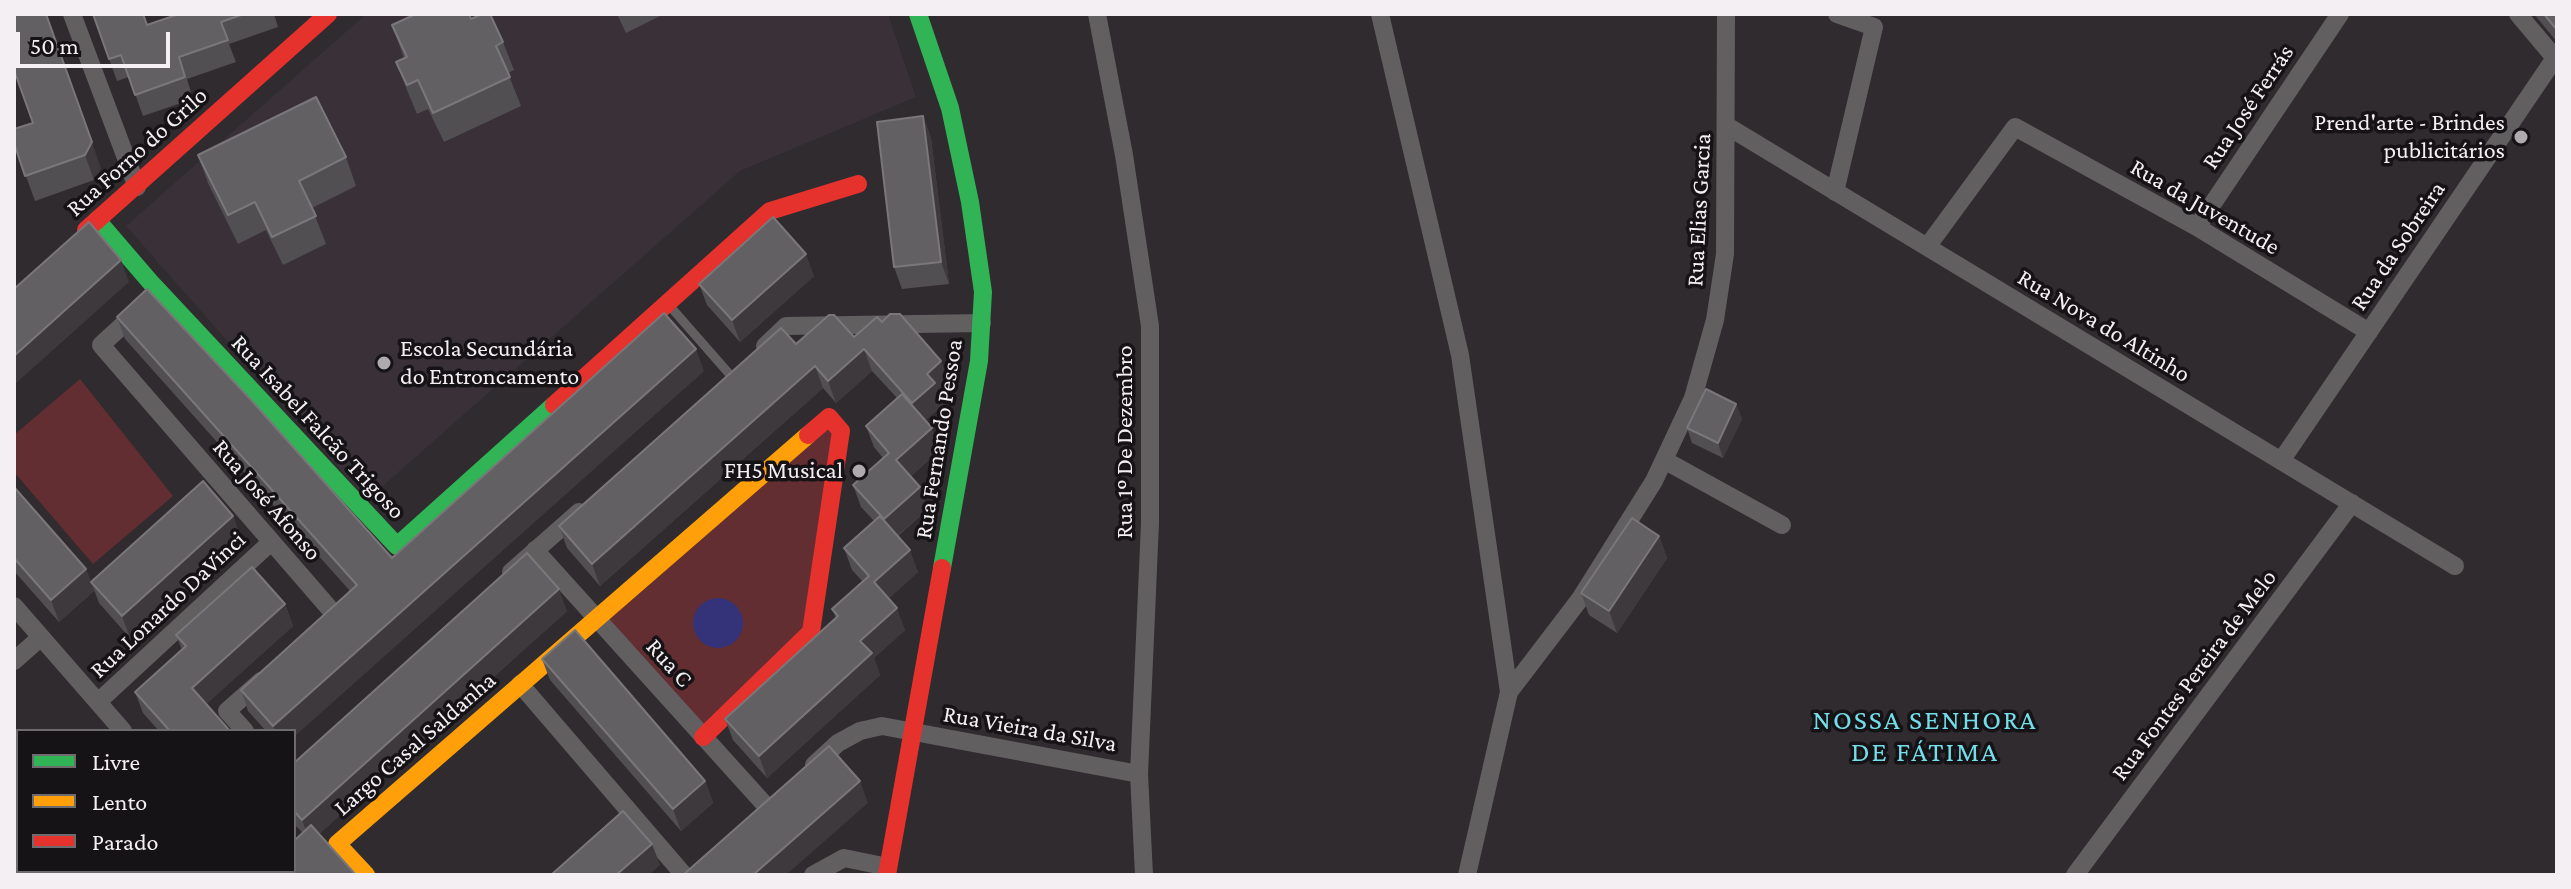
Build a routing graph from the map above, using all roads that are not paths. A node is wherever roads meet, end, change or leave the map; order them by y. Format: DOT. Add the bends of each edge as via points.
graph roads {
  1 [pos="72,14"];
  2 [pos="328,14"];
  3 [pos="918,14"];
  4 [pos="1097,14"];
  5 [pos="1380,14"];
  6 [pos="1726,14"];
  7 [pos="1837,14"];
  8 [pos="2340,14"];
  9 [pos="2518,14"];
  10 [pos="2555,58"];
  11 [pos="1727,126"];
  12 [pos="858,184"];
  13 [pos="137,187"];
  14 [pos="1835,192"];
  15 [pos="97,220"];
  16 [pos="2197,227"];
  17 [pos="73,241"];
  18 [pos="1927,247"];
  19 [pos="159,291"];
  20 [pos="667,303"];
  21 [pos="982,323"];
  22 [pos="2369,332"];
  23 [pos="737,372"];
  24 [pos="1664,460"];
  25 [pos="2281,461"];
  26 [pos="593,499"];
  27 [pos="2352,503"];
  28 [pos="1782,525"];
  29 [pos="271,542"];
  30 [pos="535,550"];
  31 [pos="2455,566"];
  32 [pos="501,581"];
  33 [pos="14,606"];
  34 [pos="597,619"];
  35 [pos="314,635"];
  36 [pos="41,637"];
  37 [pos="14,661"];
  38 [pos="270,673"];
  39 [pos="520,684"];
  40 [pos="1509,692"];
  41 [pos="98,702"];
  42 [pos="121,729"];
  43 [pos="243,729"];
  44 [pos="912,732"];
  45 [pos="703,737"];
  46 [pos="1139,774"];
  47 [pos="798,780"];
  48 [pos="767,808"];
  49 [pos="887,871"];
  50 [pos="366,875"];
  51 [pos="684,875"];
  52 [pos="813,875"];
  53 [pos="1144,875"];
  54 [pos="1467,875"];
  55 [pos="2075,875"];
  1 -- 13 [label="street"];
  2 -- 13 [label="street, Rua Forno do Grilo"];
  3 -- 21 [label="street, Rua Fernando Pessoa" via="950,108 983,292"];
  4 -- 46 [label="street, Rua 1º De Dezembro" via="1150,326 1150,523"];
  5 -- 40 [label="street" via="1460,355"];
  6 -- 11 [label="street, Rua Elias Garcia"];
  7 -- 14 [label="street" via="1874,27"];
  8 -- 16 [label="street, Rua José Ferrás"];
  9 -- 10 [label="street"];
  10 -- 22 [label="street, Rua da Sobreira"];
  11 -- 14 [label="street, Rua Nova do Altinho"];
  11 -- 24 [label="street, Rua Elias Garcia" via="1725,254 1715,320 1693,398"];
  12 -- 20 [label="street, Rua Isabel Falcão Trigoso" via="770,211"];
  13 -- 15 [label="street, Rua Forno do Grilo"];
  14 -- 18 [label="street, Rua Nova do Altinho"];
  15 -- 17 [label="street, Rua Forno do Grilo"];
  15 -- 19 [label="street, Rua Isabel Falcão Trigoso"];
  16 -- 18 [label="street, Rua da Juventude" via="2015,127"];
  16 -- 22 [label="street, Rua da Juventude"];
  18 -- 25 [label="street, Rua Nova do Altinho"];
  19 -- 20 [label="street, Rua Isabel Falcão Trigoso" via="397,546"];
  19 -- 29 [label="street, Rua José Afonso" via="101,345"];
  20 -- 23 [label="lane"];
  21 -- 23 [label="street" via="786,326"];
  21 -- 44 [label="street, Rua Fernando Pessoa"];
  22 -- 25 [label="street, Rua da Sobreira"];
  24 -- 28 [label="street"];
  24 -- 40 [label="street, Rua Elias Garcia" via="1580,599"];
  25 -- 27 [label="street, Rua Nova do Altinho"];
  26 -- 30 [label="street"];
  27 -- 31 [label="street, Rua Nova do Altinho"];
  27 -- 55 [label="street, Rua Fontes Pereira de Melo"];
  29 -- 35 [label="street, Rua José Afonso" via="336,616"];
  29 -- 41 [label="street, Rua Lonardo DaVinci"];
  30 -- 32 [label="street"];
  30 -- 34 [label="street, Rua C"];
  33 -- 36 [label="street"];
  34 -- 39 [label="street, Largo Casal Saldanha"];
  34 -- 45 [label="street, Rua C"];
  34 -- 45 [label="street, Largo Casal Saldanha" via="829,417 841,431 811,632"];
  36 -- 37 [label="street"];
  36 -- 41 [label="street"];
  38 -- 43 [label="street" via="227,711"];
  39 -- 50 [label="street, Largo Casal Saldanha" via="337,844"];
  39 -- 51 [label="street, Largo Casal Saldanha" via="626,820"];
  40 -- 54 [label="street, Rua Elias Garcia"];
  41 -- 42 [label="street"];
  44 -- 46 [label="street, Rua Vieira da Silva"];
  44 -- 47 [label="street, Rua Vieira da Silva" via="882,726 860,731 838,743"];
  44 -- 49 [label="street, Rua Fernando Pessoa"];
  45 -- 48 [label="street, Rua C"];
  46 -- 53 [label="street, Rua 1º De Dezembro"];
  49 -- 52 [label="street" via="844,858"];
}
